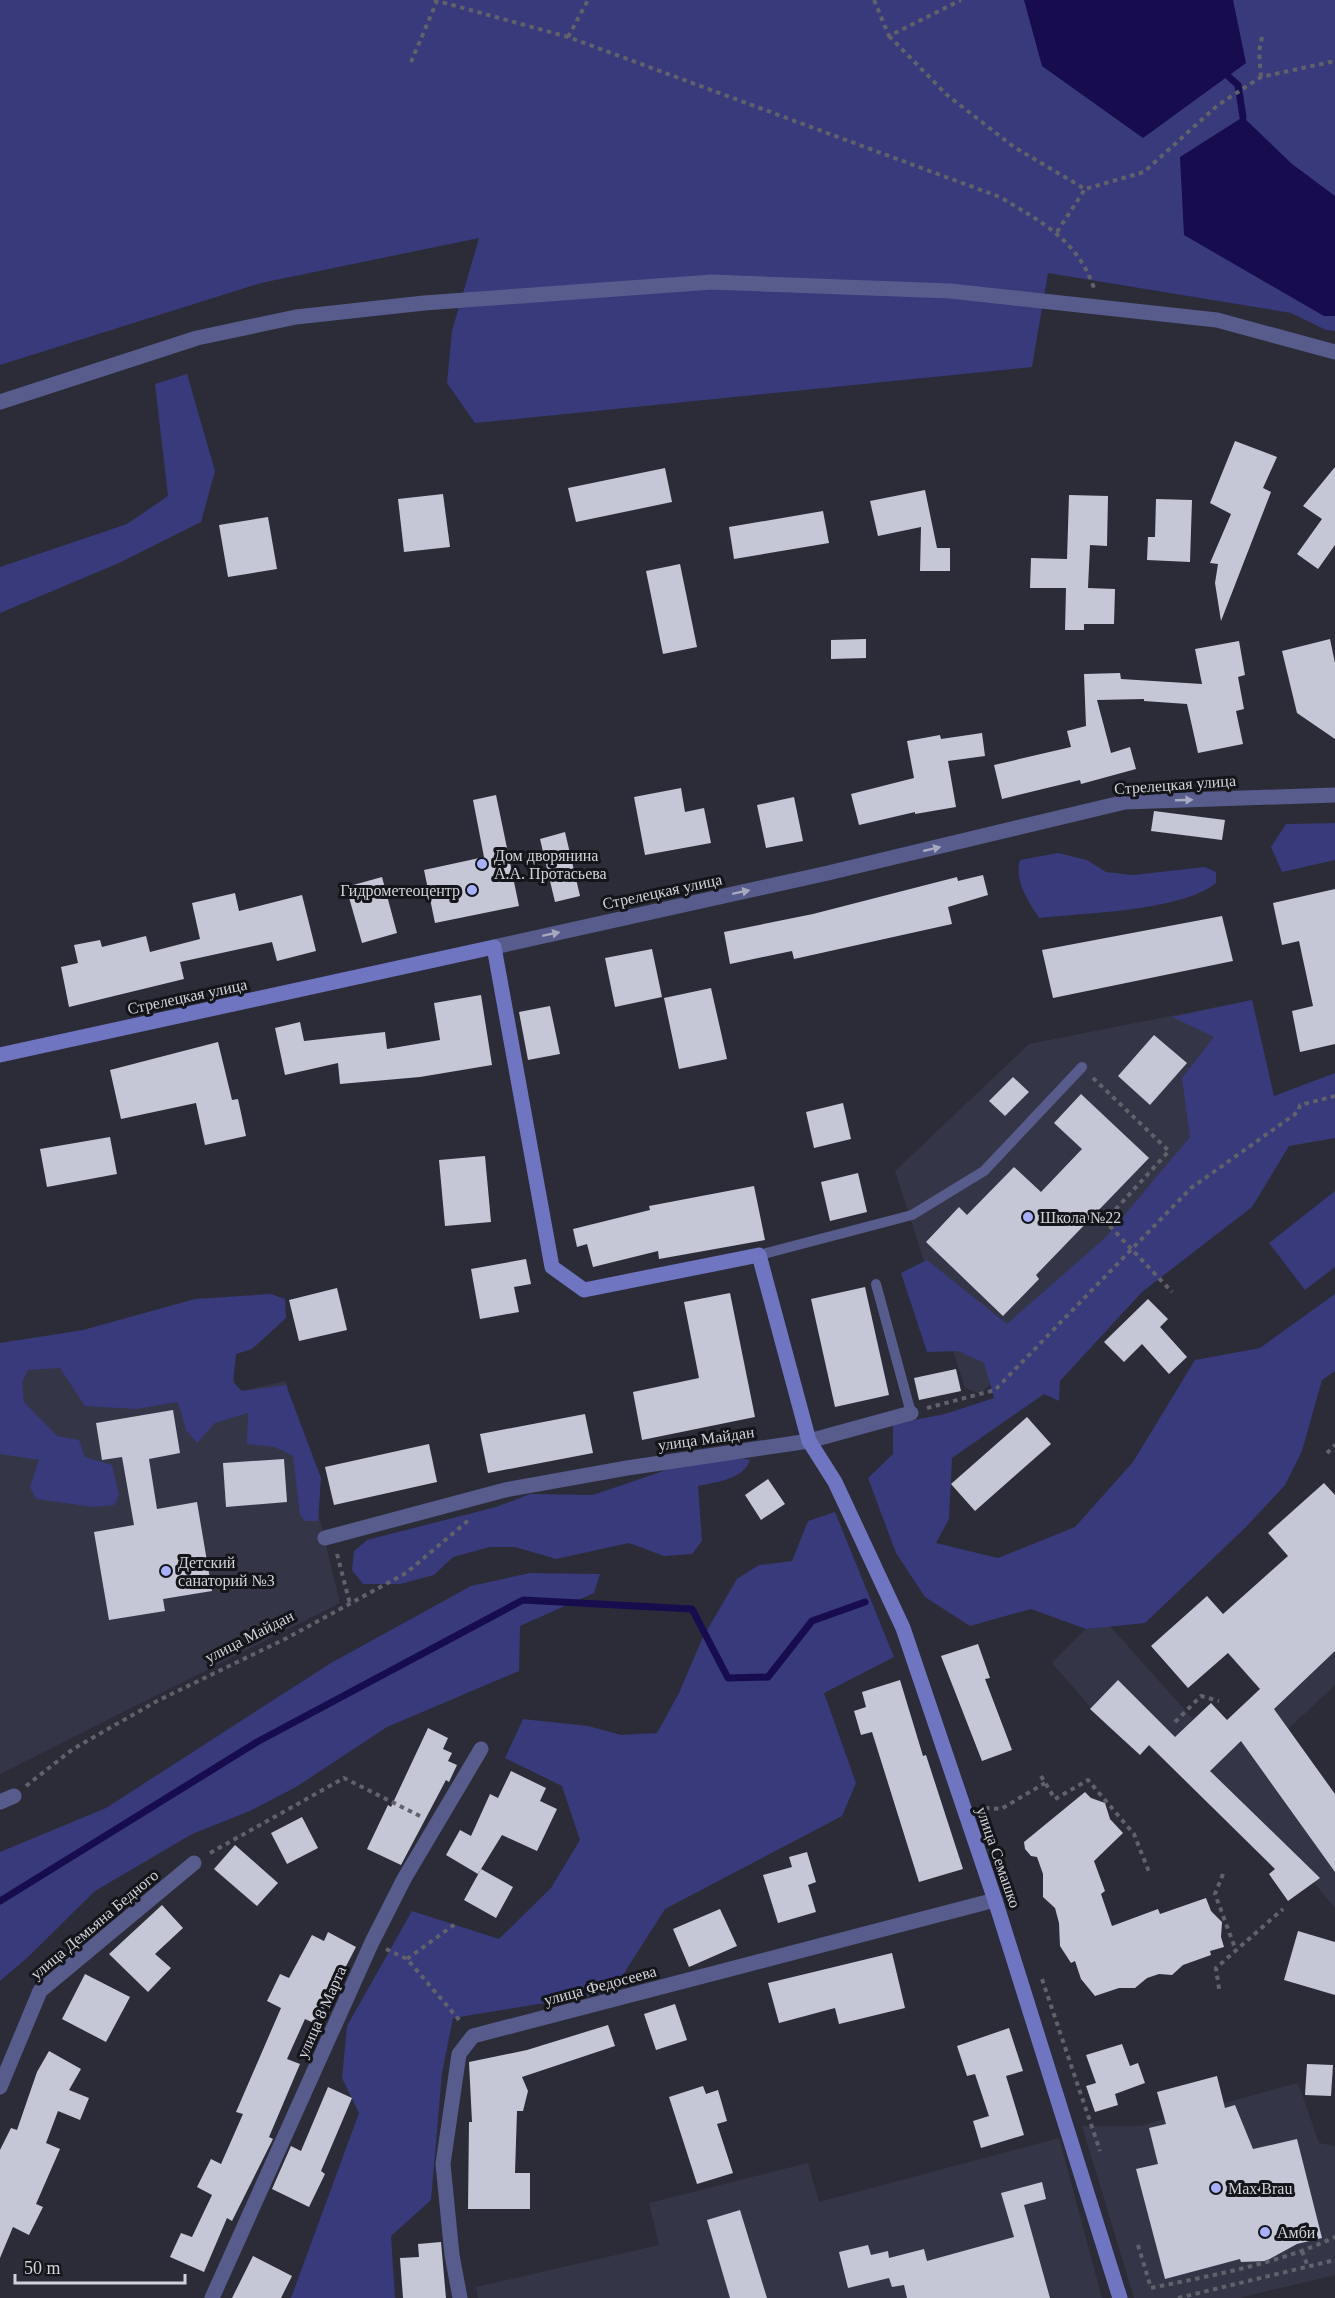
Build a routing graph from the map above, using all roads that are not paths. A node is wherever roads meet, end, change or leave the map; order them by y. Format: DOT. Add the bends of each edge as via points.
graph roads {
  1 [pos="1335,352"];
  2 [pos="0,402"];
  3 [pos="1335,795"];
  4 [pos="494,947"];
  5 [pos="0,1055"];
  6 [pos="1082,1067"];
  7 [pos="759,1254"];
  8 [pos="876,1284"];
  9 [pos="910,1413"];
  10 [pos="809,1441"];
  11 [pos="329,1537"];
  12 [pos="482,1749"];
  13 [pos="194,1863"];
  14 [pos="995,1900"];
  15 [pos="0,2087"];
  16 [pos="212,2298"];
  17 [pos="460,2298"];
  18 [pos="1120,2298"];
  1 -- 2 [label="street" via="1217,320 950,291 712,282 424,303 296,317 197,338"];
  4 -- 3 [label="street, Стрелецкая улица, one-way" via="840,871 1125,802"];
  4 -- 5 [label="street, Стрелецкая улица"];
  4 -- 7 [label="street" via="552,1267 584,1290"];
  6 -- 7 [label="lane" via="984,1171 933,1204 912,1215"];
  7 -- 10 [label="street, улица Семашко"];
  8 -- 9 [label="lane"];
  9 -- 10 [label="street, улица Майдан"];
  10 -- 11 [label="street, улица Майдан" via="505,1490"];
  10 -- 14 [label="street, улица Семашко" via="835,1482 903,1628"];
  12 -- 16 [label="street, улица 8 Марта" via="404,1879 372,1942"];
  13 -- 15 [label="street, улица Демьяна Бедного" via="40,1991"];
  14 -- 17 [label="street, улица Федосеева" via="474,2036 459,2054 442,2164"];
  14 -- 18 [label="street, улица Семашко"];
}
